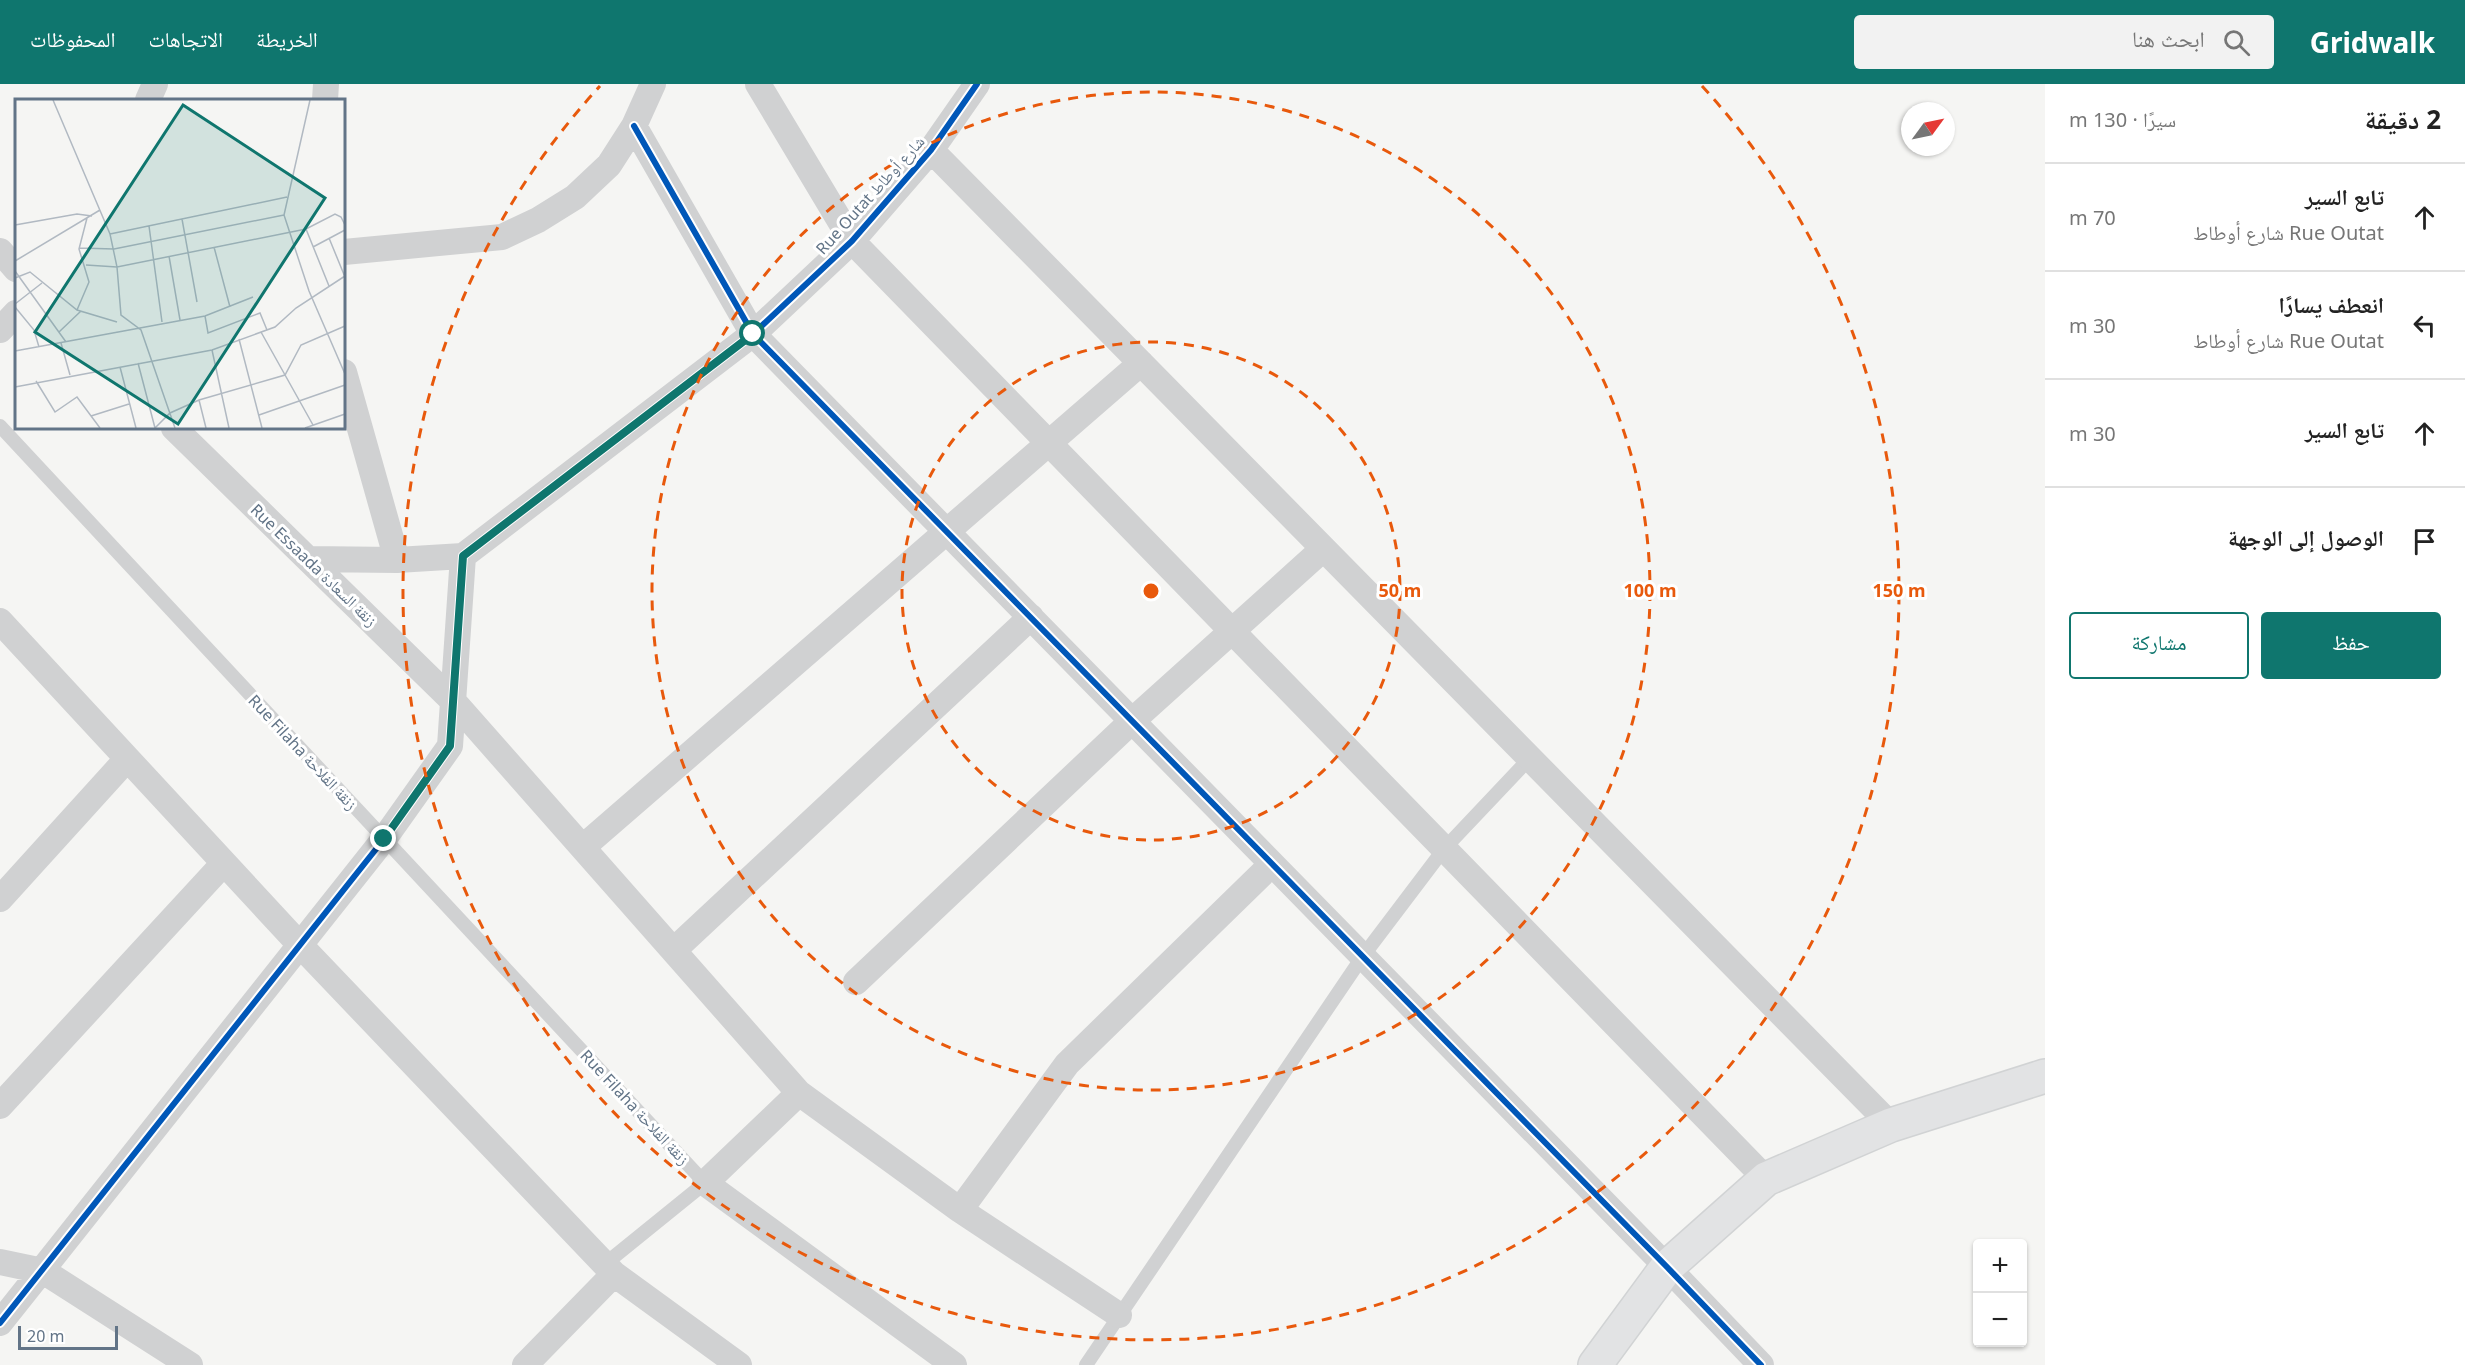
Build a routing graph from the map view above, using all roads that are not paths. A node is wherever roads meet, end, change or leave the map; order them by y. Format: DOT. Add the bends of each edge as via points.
graph roads {
  1 [pos="155,84"];
  2 [pos="326,84"];
  3 [pos="652,84"];
  4 [pos="758,84"];
  5 [pos="977,84"];
  6 [pos="148,99"];
  7 [pos="325,99"];
  8 [pos="634,126"];
  9 [pos="931,150"];
  10 [pos="852,241"];
  11 [pos="0,251"];
  12 [pos="345,252"];
  13 [pos="15,268"];
  14 [pos="15,314"];
  15 [pos="0,330"];
  16 [pos="753,334"];
  17 [pos="1141,363"];
  18 [pos="345,376"];
  19 [pos="0,426"];
  20 [pos="175,429"];
  21 [pos="1049,443"];
  22 [pos="947,531"];
  23 [pos="1323,549"];
  24 [pos="463,556"];
  25 [pos="308,559"];
  26 [pos="397,560"];
  27 [pos="1031,617"];
  28 [pos="0,621"];
  29 [pos="1232,631"];
  30 [pos="455,703"];
  31 [pos="1132,721"];
  32 [pos="1530,758"];
  33 [pos="128,759"];
  34 [pos="384,839"];
  35 [pos="583,847"];
  36 [pos="1444,849"];
  37 [pos="224,863"];
  38 [pos="1272,864"];
  39 [pos="0,899"];
  40 [pos="300,945"];
  41 [pos="674,950"];
  42 [pos="1363,956"];
  43 [pos="856,982"];
  44 [pos="2045,1076"];
  45 [pos="799,1093"];
  46 [pos="0,1106"];
  47 [pos="1891,1125"];
  48 [pos="1766,1179"];
  49 [pos="705,1183"];
  50 [pos="960,1210"];
  51 [pos="0,1262"];
  52 [pos="1668,1267"];
  53 [pos="609,1269"];
  54 [pos="43,1271"];
  55 [pos="1119,1315"];
  56 [pos="0,1323"];
  57 [pos="190,1365"];
  58 [pos="525,1365"];
  59 [pos="739,1365"];
  60 [pos="954,1365"];
  61 [pos="1086,1365"];
  62 [pos="1595,1365"];
  63 [pos="1761,1365"];
  1 -- 6 [label="street"];
  2 -- 7 [label="street"];
  3 -- 8 [label="street"];
  4 -- 10 [label="street"];
  5 -- 9 [label="street, Rue Outat شارع أوطاط"];
  8 -- 12 [label="street" via="609,165 575,197 502,237"];
  8 -- 16 [label="street"];
  9 -- 10 [label="street, Rue Outat شارع أوطاط"];
  9 -- 17 [label="street"];
  10 -- 16 [label="street, Rue Outat شارع أوطاط"];
  10 -- 21 [label="street"];
  11 -- 13 [label="street"];
  14 -- 15 [label="street"];
  16 -- 22 [label="street"];
  16 -- 24 [label="street, Rue Outat شارع أوطاط"];
  17 -- 21 [label="street"];
  17 -- 23 [label="street"];
  18 -- 26 [label="street"];
  19 -- 34 [label="lane, Rue Filaha زنقة الفلاحة"];
  20 -- 25 [label="street, Rue Essaada زنقة السعادة"];
  21 -- 22 [label="street"];
  21 -- 29 [label="street"];
  22 -- 27 [label="street"];
  22 -- 35 [label="street"];
  23 -- 29 [label="street"];
  23 -- 32 [label="street"];
  24 -- 26 [label="street"];
  24 -- 30 [label="street"];
  25 -- 26 [label="street"];
  25 -- 30 [label="street, Rue Essaada زنقة السعادة"];
  27 -- 31 [label="street"];
  27 -- 41 [label="street"];
  28 -- 33 [label="street"];
  29 -- 31 [label="street"];
  29 -- 36 [label="street"];
  30 -- 34 [label="street" via="450,746"];
  30 -- 35 [label="street, Rue Essaada زنقة السعادة"];
  31 -- 38 [label="street"];
  31 -- 43 [label="street"];
  32 -- 36 [label="lane"];
  32 -- 47 [label="street"];
  33 -- 37 [label="street"];
  33 -- 39 [label="street"];
  34 -- 40 [label="street"];
  34 -- 49 [label="lane, Rue Filaha زنقة الفلاحة"];
  35 -- 41 [label="street, Rue Essaada زنقة السعادة"];
  36 -- 42 [label="lane"];
  36 -- 48 [label="street"];
  37 -- 40 [label="street"];
  37 -- 46 [label="street"];
  38 -- 42 [label="street"];
  38 -- 50 [label="street" via="1067,1064"];
  40 -- 53 [label="street"];
  40 -- 54 [label="street"];
  41 -- 45 [label="street, Rue Essaada زنقة السعادة"];
  42 -- 52 [label="street"];
  42 -- 55 [label="lane"];
  44 -- 47 [label="street"];
  45 -- 49 [label="street"];
  45 -- 50 [label="street, Rue Essaada زنقة السعادة"];
  47 -- 48 [label="street"];
  48 -- 52 [label="street"];
  49 -- 53 [label="lane"];
  49 -- 60 [label="street"];
  50 -- 55 [label="street, Rue Essaada زنقة السعادة"];
  51 -- 54 [label="street"];
  52 -- 62 [label="street"];
  52 -- 63 [label="street"];
  53 -- 58 [label="street"];
  53 -- 59 [label="street"];
  54 -- 56 [label="street"];
  54 -- 57 [label="street"];
  55 -- 61 [label="lane"];
}
